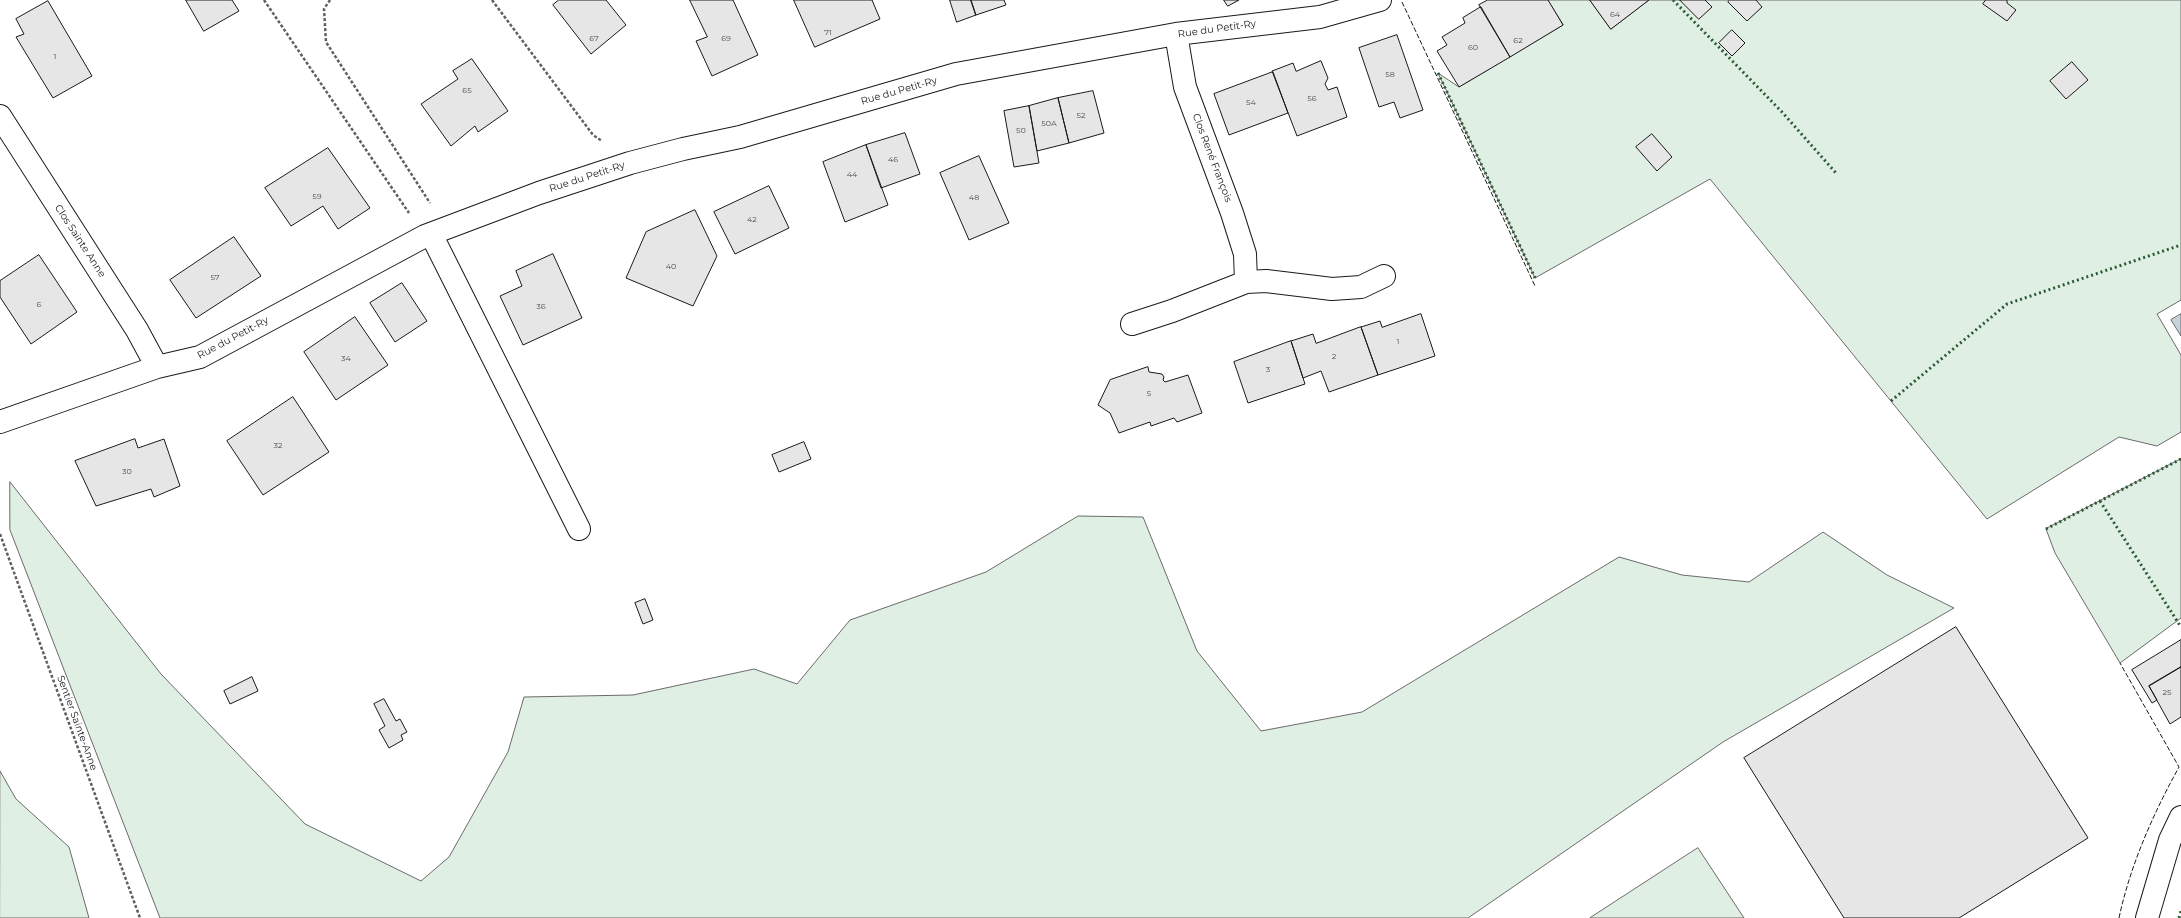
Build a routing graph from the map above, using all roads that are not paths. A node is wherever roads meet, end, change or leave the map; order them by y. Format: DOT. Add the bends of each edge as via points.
graph roads {
  1 [pos="1380,0"];
  2 [pos="1176,34"];
  3 [pos="0,116"];
  4 [pos="434,233"];
  5 [pos="1384,276"];
  6 [pos="1246,282"];
  7 [pos="1132,324"];
  8 [pos="157,367"];
  9 [pos="0,422"];
  10 [pos="578,529"];
  11 [pos="2181,818"];
  12 [pos="2147,918"];
  1 -- 2 [label="street, Rue du Petit-Ry" via="1320,17"];
  2 -- 4 [label="street, Rue du Petit-Ry" via="956,74 740,137 630,163 540,193"];
  2 -- 6 [label="street, Clos René François" via="1185,87 1245,254"];
  3 -- 8 [label="street, Clos Sainte Anne" via="137,330"];
  4 -- 8 [label="street, Rue du Petit-Ry" via="200,357"];
  4 -- 10 [label="street"];
  5 -- 6 [label="street" via="1361,287 1339,288 1266,281"];
  6 -- 7 [label="street"];
  8 -- 9 [label="street, Rue du Petit-Ry"];
  11 -- 12 [label="street" via="2170,840"];
}
